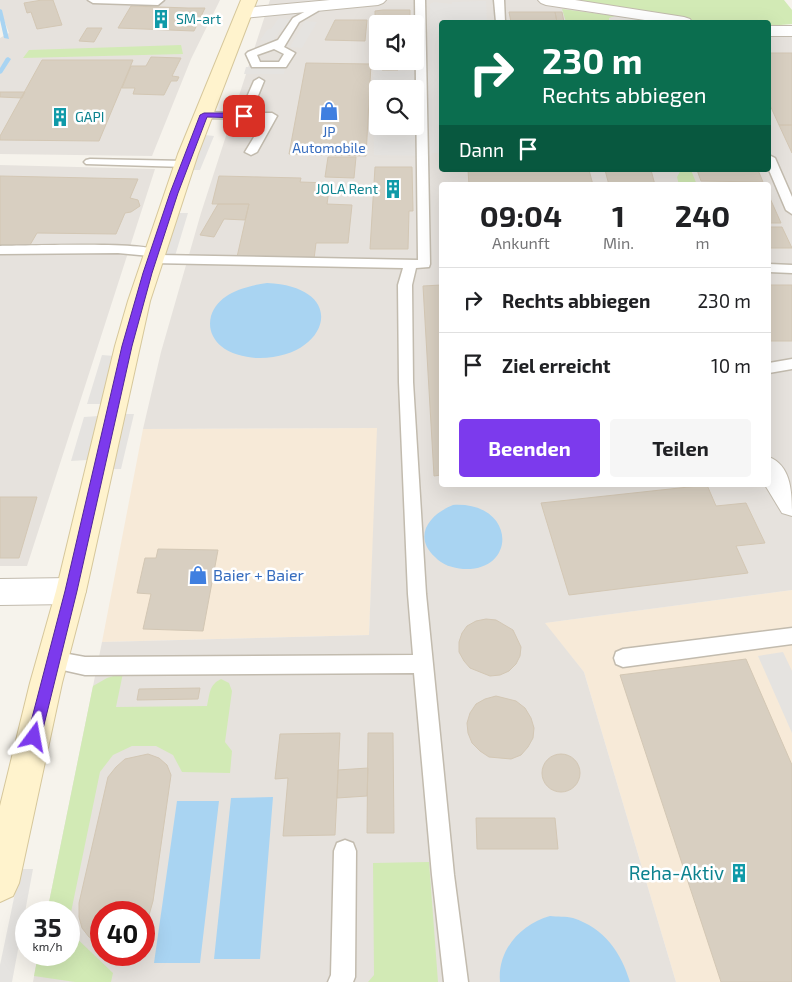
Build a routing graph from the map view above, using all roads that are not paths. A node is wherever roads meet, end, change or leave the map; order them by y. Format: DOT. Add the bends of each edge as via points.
graph roads {
  1 [pos="93,0"];
  2 [pos="159,0"];
  3 [pos="378,0"];
  4 [pos="420,0"];
  5 [pos="499,0"];
  6 [pos="546,0"];
  7 [pos="246,6"];
  8 [pos="311,6"];
  9 [pos="501,20"];
  10 [pos="671,20"];
  11 [pos="771,31"];
  12 [pos="792,31"];
  13 [pos="282,42"];
  14 [pos="259,81"];
  15 [pos="204,115"];
  16 [pos="244,116"];
  17 [pos="250,152"];
  18 [pos="90,162"];
  19 [pos="771,163"];
  20 [pos="185,164"];
  21 [pos="792,210"];
  22 [pos="0,250"];
  23 [pos="153,256"];
  24 [pos="417,264"];
  25 [pos="771,268"];
  26 [pos="792,269"];
  27 [pos="792,364"];
  28 [pos="771,368"];
  29 [pos="771,471"];
  30 [pos="792,505"];
  31 [pos="71,591"];
  32 [pos="0,592"];
  33 [pos="792,636"];
  34 [pos="623,658"];
  35 [pos="52,660"];
  36 [pos="423,664"];
  37 [pos="345,851"];
  38 [pos="0,883"];
  39 [pos="340,982"];
  40 [pos="456,982"];
  1 -- 2 [label="lane"];
  3 -- 8 [label="street"];
  4 -- 24 [label="lane"];
  5 -- 9 [label="lane"];
  6 -- 10 [label="street"];
  7 -- 8 [label="street"];
  7 -- 15 [label="street"];
  8 -- 13 [label="lane" via="313,11 296,20"];
  11 -- 12 [label="street"];
  14 -- 16 [label="lane"];
  15 -- 16 [label="lane"];
  15 -- 20 [label="street"];
  16 -- 17 [label="lane" via="272,116"];
  18 -- 20 [label="lane"];
  19 -- 21 [label="lane"];
  20 -- 23 [label="street"];
  22 -- 23 [label="lane" via="118,249"];
  23 -- 24 [label="lane"];
  23 -- 31 [label="street" via="127,346"];
  24 -- 36 [label="lane" via="405,285 406,382"];
  25 -- 26 [label="lane"];
  27 -- 28 [label="lane"];
  29 -- 30 [label="street"];
  31 -- 32 [label="street"];
  31 -- 35 [label="street"];
  33 -- 34 [label="lane"];
  35 -- 36 [label="lane" via="85,666"];
  35 -- 38 [label="street"];
  36 -- 40 [label="lane"];
  37 -- 39 [label="lane"];
}
